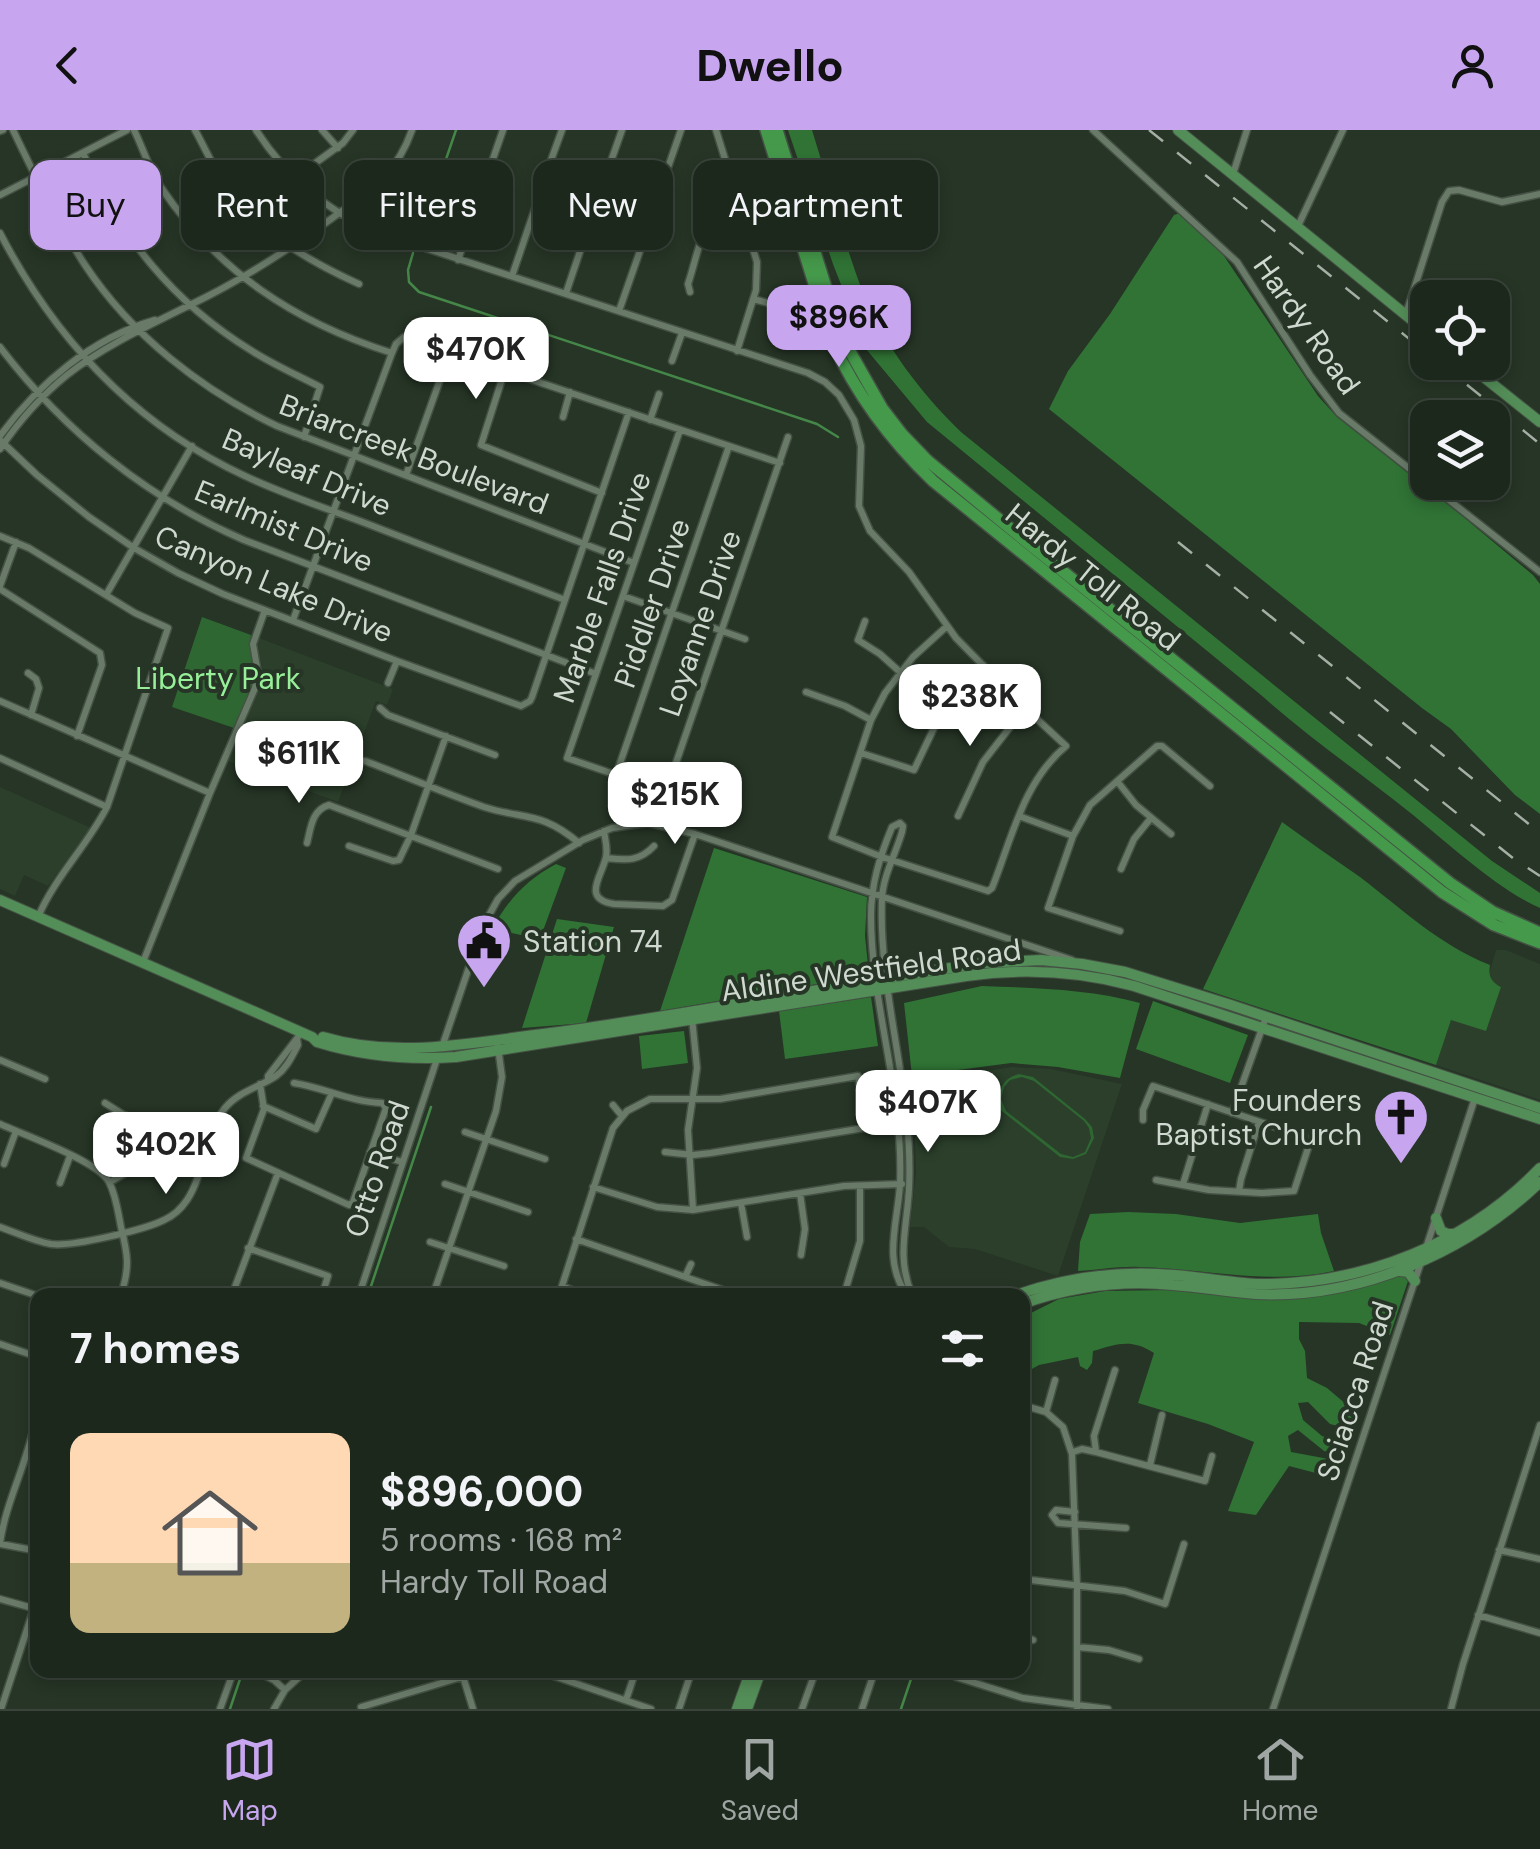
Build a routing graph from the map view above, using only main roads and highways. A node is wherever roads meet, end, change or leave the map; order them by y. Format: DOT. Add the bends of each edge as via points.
graph roads {
  1 [pos="766,130"];
  2 [pos="777,130"];
  3 [pos="1178,130"];
  4 [pos="1410,320"];
  5 [pos="1487,380"];
  6 [pos="1540,422"];
  7 [pos="0,900"];
  8 [pos="1540,932"];
  9 [pos="1540,943"];
  10 [pos="1018,965"];
  11 [pos="1159,989"];
  12 [pos="1477,1093"];
  13 [pos="1540,1108"];
  14 [pos="1540,1119"];
  15 [pos="1540,1168"];
  16 [pos="1540,1182"];
  17 [pos="1510,1203"];
  18 [pos="1436,1218"];
  19 [pos="1456,1234"];
  20 [pos="1394,1271"];
  21 [pos="1351,1278"];
  22 [pos="1092,1281"];
  23 [pos="1415,1281"];
  24 [pos="1030,1290"];
  25 [pos="1030,1302"];
  26 [pos="748,1678"];
  27 [pos="758,1678"];
  28 [pos="737,1709"];
  29 [pos="748,1709"];
  1 -- 9 [label="highway, Hardy Toll Road" via="832,341 862,398 916,465 1442,892 1494,925"];
  2 -- 8 [label="highway, Hardy Toll Road" via="848,348 902,434 1028,544 1450,883"];
  3 -- 4 [label="main road"];
  5 -- 6 [label="main road"];
  7 -- 10 [label="main road, Aldine Westfield Road" via="303,1036 440,1052"];
  10 -- 11 [label="main road, Aldine Westfield Road"];
  10 -- 11 [label="main road, Aldine Westfield Road" via="1082,964 1125,972"];
  11 -- 12 [label="main road, Aldine Westfield Road"];
  12 -- 13 [label="main road, Aldine Westfield Road"];
  12 -- 14 [label="main road, Aldine Westfield Road"];
  15 -- 17 [label="main road"];
  16 -- 17 [label="main road"];
  17 -- 19 [label="main road"];
  17 -- 20 [label="main road" via="1478,1232"];
  18 -- 19 [label="main road" via="1441,1231"];
  19 -- 21 [label="main road"];
  20 -- 21 [label="main road"];
  20 -- 23 [label="main road" via="1404,1270"];
  21 -- 22 [label="main road" via="1266,1288 1124,1272"];
  22 -- 24 [label="main road"];
  22 -- 25 [label="main road"];
  26 -- 28 [label="main road"];
  27 -- 29 [label="main road"];
}
